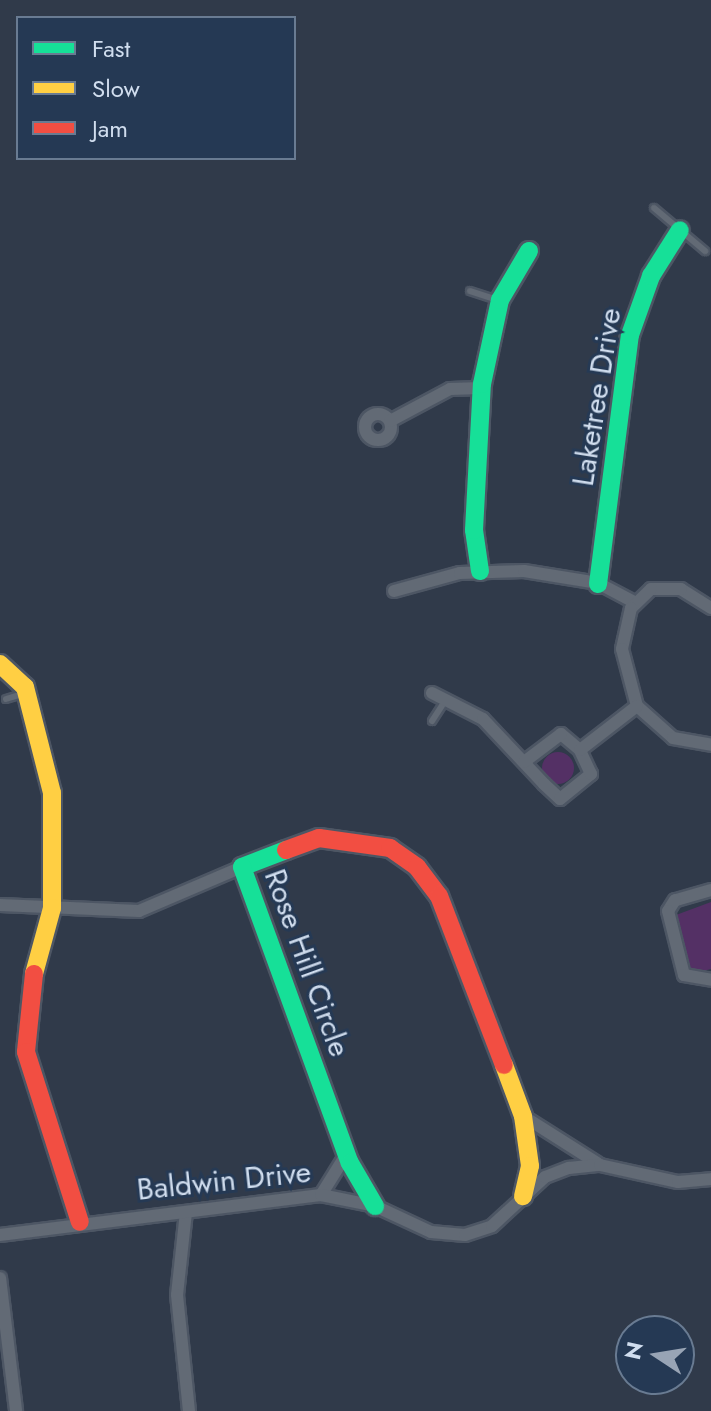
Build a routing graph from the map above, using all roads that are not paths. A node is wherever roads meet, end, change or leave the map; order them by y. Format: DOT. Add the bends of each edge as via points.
graph roads {
  1 [pos="654,208"];
  2 [pos="680,230"];
  3 [pos="529,251"];
  4 [pos="705,251"];
  5 [pos="470,291"];
  6 [pos="500,300"];
  7 [pos="481,388"];
  8 [pos="390,421"];
  9 [pos="480,571"];
  10 [pos="598,584"];
  11 [pos="394,591"];
  12 [pos="634,602"];
  13 [pos="709,604"];
  14 [pos="0,664"];
  15 [pos="27,692"];
  16 [pos="432,693"];
  17 [pos="447,697"];
  18 [pos="6,699"];
  19 [pos="637,706"];
  20 [pos="432,721"];
  21 [pos="711,745"];
  22 [pos="580,750"];
  23 [pos="524,762"];
  24 [pos="242,867"];
  25 [pos="711,890"];
  26 [pos="0,905"];
  27 [pos="52,908"];
  28 [pos="711,980"];
  29 [pos="523,1116"];
  30 [pos="346,1150"];
  31 [pos="600,1165"];
  32 [pos="711,1179"];
  33 [pos="321,1195"];
  34 [pos="523,1196"];
  35 [pos="375,1206"];
  36 [pos="186,1212"];
  37 [pos="80,1222"];
  38 [pos="0,1235"];
  39 [pos="0,1278"];
  40 [pos="16,1411"];
  41 [pos="189,1411"];
  1 -- 2 [label="lane"];
  2 -- 4 [label="lane"];
  2 -- 10 [label="street, Laketree Drive" via="651,276 630,335"];
  3 -- 6 [label="street"];
  5 -- 6 [label="lane"];
  6 -- 7 [label="street"];
  7 -- 8 [label="street" via="450,389"];
  7 -- 9 [label="street" via="474,530"];
  9 -- 10 [label="street"];
  9 -- 11 [label="street"];
  10 -- 12 [label="street"];
  12 -- 13 [label="street" via="666,586"];
  12 -- 19 [label="street" via="622,649"];
  14 -- 15 [label="street" via="18,673"];
  15 -- 18 [label="lane"];
  15 -- 27 [label="street" via="54,806"];
  16 -- 17 [label="street"];
  17 -- 20 [label="lane"];
  17 -- 23 [label="street" via="483,719"];
  19 -- 21 [label="street" via="673,738"];
  19 -- 22 [label="street"];
  22 -- 23 [label="street" via="556,734"];
  22 -- 23 [label="street" via="590,778 563,800"];
  24 -- 27 [label="street" via="143,910"];
  24 -- 29 [label="street, Rose Hill Circle" via="301,841 332,837 378,844 417,867 442,903"];
  24 -- 30 [label="street, Rose Hill Circle"];
  25 -- 28 [label="street" via="675,900 668,911 684,975"];
  26 -- 27 [label="street"];
  27 -- 37 [label="street" via="28,996 26,1052"];
  29 -- 31 [label="street"];
  29 -- 34 [label="street, Rose Hill Circle" via="530,1148"];
  30 -- 33 [label="street" via="341,1172"];
  30 -- 35 [label="street, Rose Hill Circle"];
  31 -- 32 [label="street, Baldwin Drive" via="678,1182"];
  31 -- 34 [label="street, Baldwin Drive" via="554,1172"];
  33 -- 35 [label="street, Baldwin Drive"];
  33 -- 36 [label="street, Baldwin Drive"];
  34 -- 35 [label="street, Baldwin Drive" via="492,1226 453,1236"];
  36 -- 37 [label="street, Baldwin Drive"];
  36 -- 41 [label="street" via="177,1295"];
  37 -- 38 [label="street, Baldwin Drive"];
  39 -- 40 [label="street"];
}
